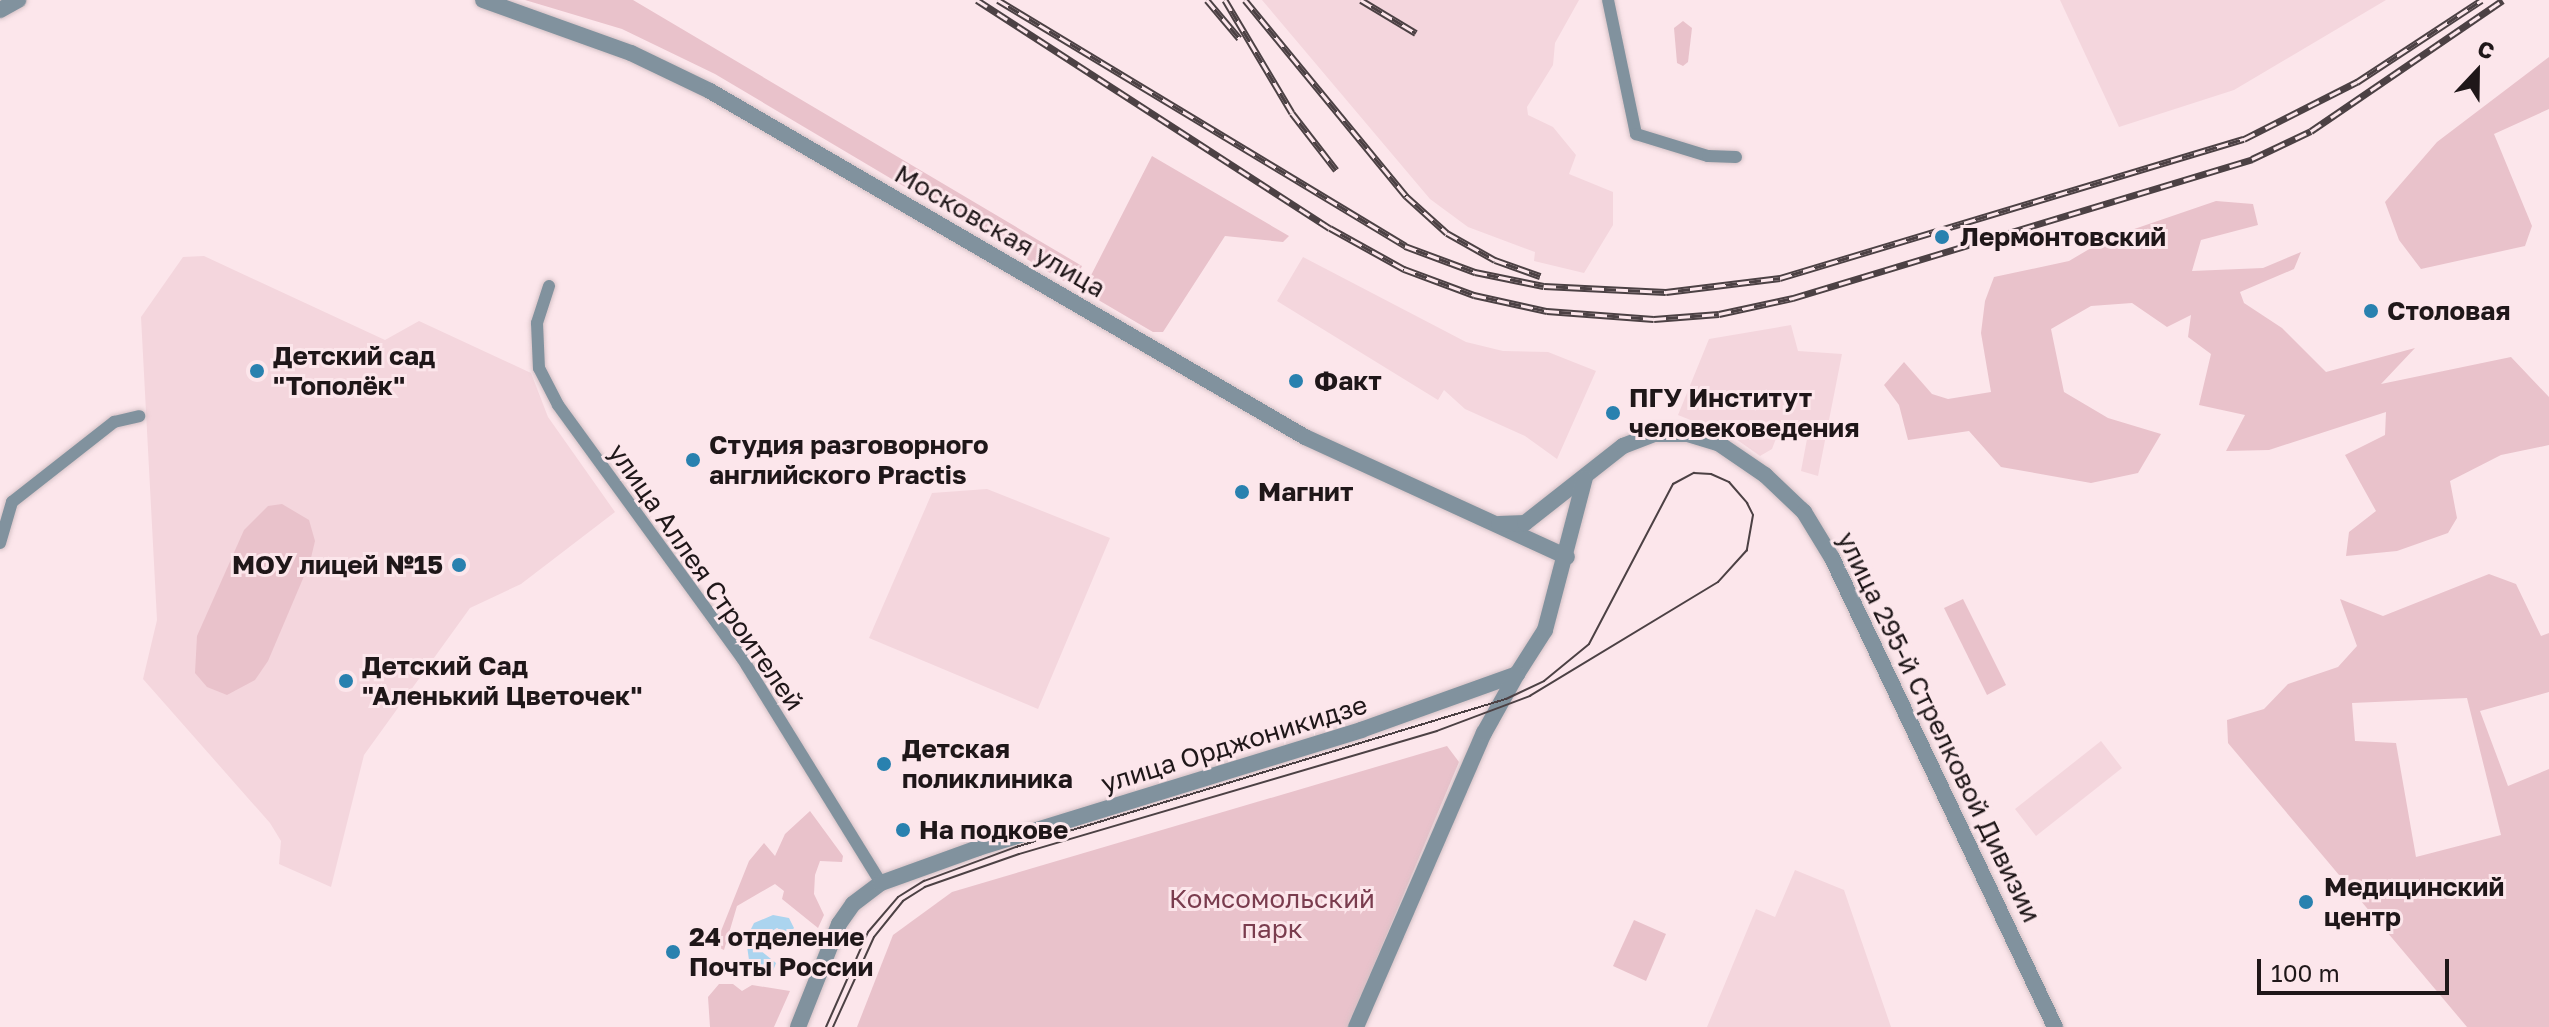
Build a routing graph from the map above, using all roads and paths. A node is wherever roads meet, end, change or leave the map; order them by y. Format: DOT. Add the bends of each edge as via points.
graph roads {
  1 [pos="18,0"];
  2 [pos="483,0"];
  3 [pos="1608,0"];
  4 [pos="0,10"];
  5 [pos="1736,157"];
  6 [pos="549,286"];
  7 [pos="139,416"];
  8 [pos="1585,478"];
  9 [pos="1485,522"];
  10 [pos="0,543"];
  11 [pos="1567,557"];
  12 [pos="1517,674"];
  13 [pos="881,883"];
  14 [pos="798,1027"];
  15 [pos="1356,1027"];
  16 [pos="2055,1027"];
  1 -- 4 [label="street"];
  2 -- 9 [label="street, Московская улица" via="604,42 710,91 1305,437"];
  3 -- 5 [label="street" via="1636,134 1708,156"];
  6 -- 13 [label="street, улица Аллея Строителей" via="537,323 539,368 558,405 742,658"];
  7 -- 10 [label="street" via="114,422 12,502"];
  8 -- 9 [label="street, Московская улица" via="1525,523"];
  8 -- 11 [label="street"];
  8 -- 16 [label="street, улица 295-й Стрелковой Дивизии" via="1641,437 1688,434 1732,451 1804,512 1866,625 1904,717"];
  9 -- 11 [label="street, Московская улица"];
  11 -- 12 [label="street" via="1545,630"];
  12 -- 13 [label="street, улица Орджоникидзе" via="1361,730"];
  12 -- 15 [label="street" via="1484,733"];
  13 -- 14 [label="street, улица Орджоникидзе" via="853,904 839,924"];
}
